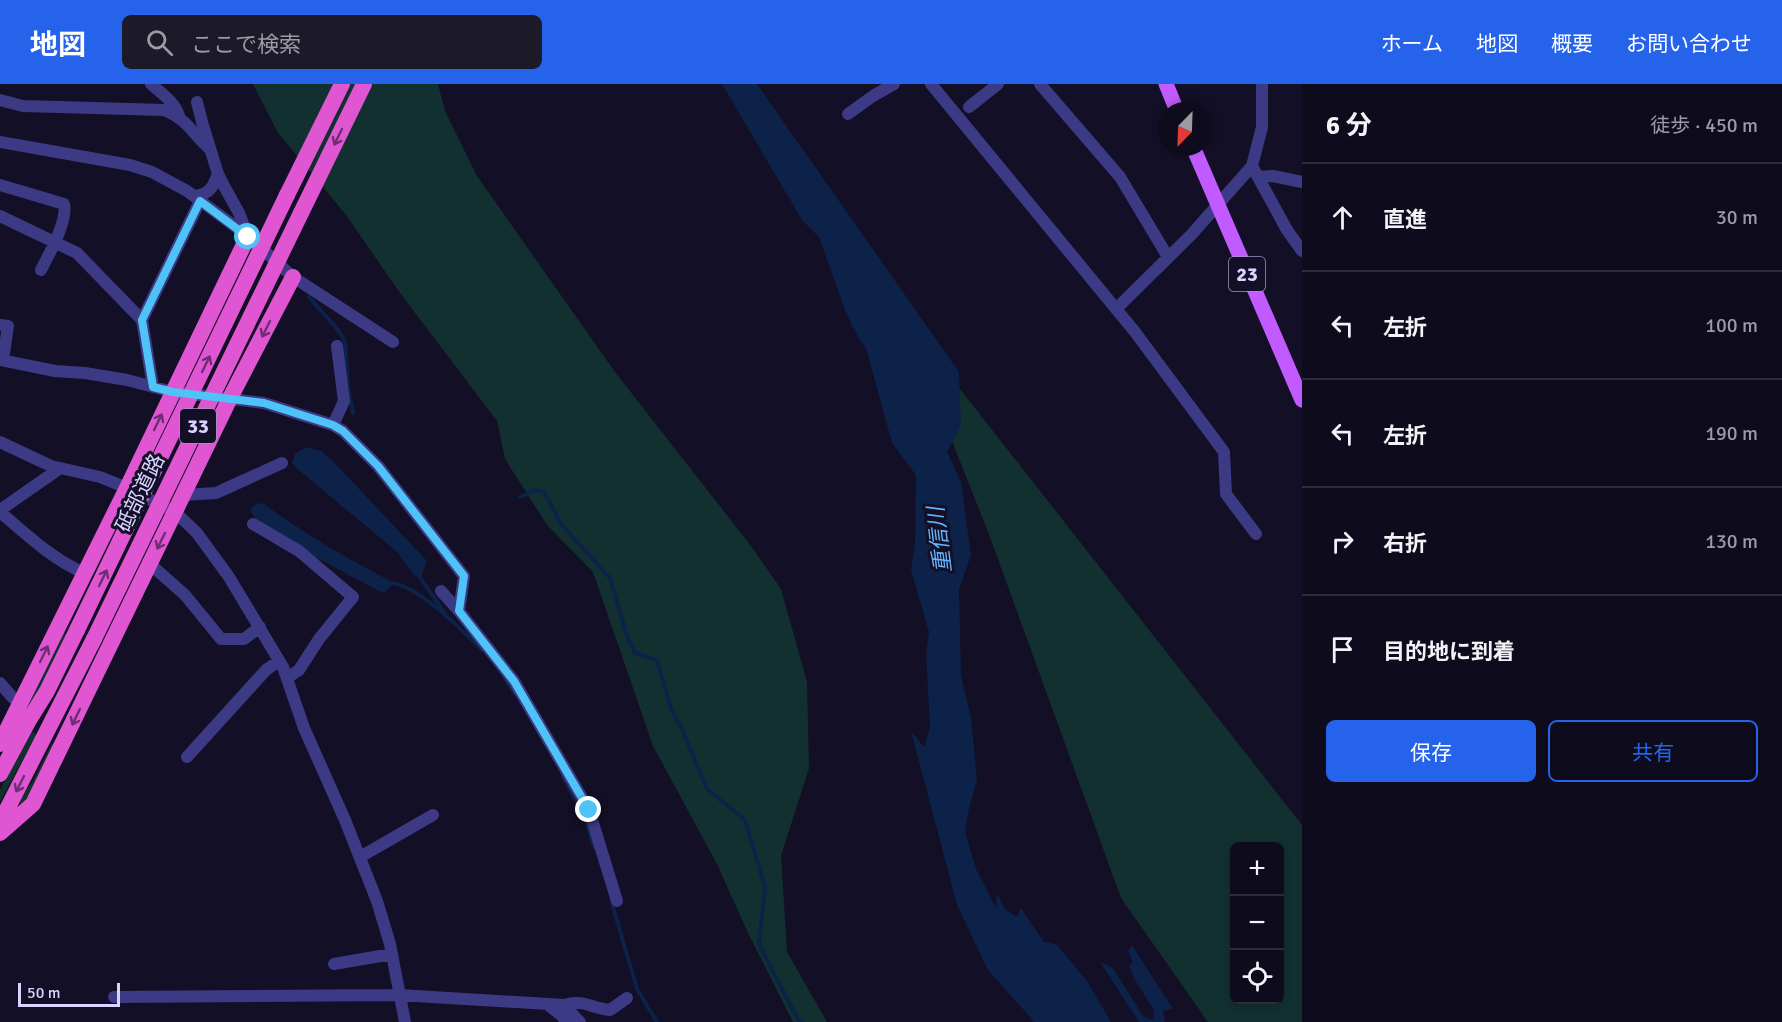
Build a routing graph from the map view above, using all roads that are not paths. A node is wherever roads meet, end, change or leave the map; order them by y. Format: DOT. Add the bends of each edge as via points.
graph roads {
  1 [pos="152,84"];
  2 [pos="342,84"];
  3 [pos="364,84"];
  4 [pos="894,84"];
  5 [pos="931,84"];
  6 [pos="998,84"];
  7 [pos="1040,84"];
  8 [pos="1166,84"];
  9 [pos="1262,84"];
  10 [pos="0,100"];
  11 [pos="197,102"];
  12 [pos="1174,102"];
  13 [pos="969,107"];
  14 [pos="848,114"];
  15 [pos="179,117"];
  16 [pos="0,142"];
  17 [pos="211,150"];
  18 [pos="1196,156"];
  19 [pos="1256,172"];
  20 [pos="218,174"];
  21 [pos="1302,182"];
  22 [pos="0,185"];
  23 [pos="198,199"];
  24 [pos="1218,207"];
  25 [pos="0,216"];
  26 [pos="248,237"];
  27 [pos="55,241"];
  28 [pos="1302,251"];
  29 [pos="1168,257"];
  30 [pos="41,270"];
  31 [pos="292,277"];
  32 [pos="1116,309"];
  33 [pos="142,320"];
  34 [pos="0,325"];
  35 [pos="393,342"];
  36 [pos="337,346"];
  37 [pos="2,360"];
  38 [pos="153,387"];
  39 [pos="173,392"];
  40 [pos="230,398"];
  41 [pos="1302,400"];
  42 [pos="333,425"];
  43 [pos="0,442"];
  44 [pos="282,463"];
  45 [pos="59,469"];
  46 [pos="127,488"];
  47 [pos="183,495"];
  48 [pos="0,511"];
  49 [pos="175,512"];
  50 [pos="253,524"];
  51 [pos="1256,534"];
  52 [pos="150,564"];
  53 [pos="84,573"];
  54 [pos="441,591"];
  55 [pos="459,611"];
  56 [pos="260,627"];
  57 [pos="279,661"];
  58 [pos="286,678"];
  59 [pos="0,682"];
  60 [pos="21,701"];
  61 [pos="0,744"];
  62 [pos="187,757"];
  63 [pos="0,774"];
  64 [pos="433,815"];
  65 [pos="0,823"];
  66 [pos="0,833"];
  67 [pos="360,857"];
  68 [pos="617,901"];
  69 [pos="392,954"];
  70 [pos="334,964"];
  71 [pos="399,995"];
  72 [pos="114,997"];
  73 [pos="627,998"];
  74 [pos="546,1004"];
  75 [pos="564,1005"];
  76 [pos="405,1022"];
  77 [pos="566,1022"];
  78 [pos="580,1022"];
  1 -- 15 [label="street" via="177,109"];
  63 -- 2 [label="highway, 砥部道路 / 33, one-way, bridge" via="47,691"];
  3 -- 65 [label="highway, 砥部道路 / 33, one-way, bridge" via="94,639"];
  4 -- 14 [label="street"];
  5 -- 32 [label="street"];
  6 -- 13 [label="street"];
  7 -- 29 [label="street" via="1120,177"];
  8 -- 12 [label="main road"];
  9 -- 19 [label="street"];
  10 -- 15 [label="street" via="23,106 164,110"];
  11 -- 17 [label="street"];
  15 -- 17 [label="street"];
  16 -- 23 [label="street" via="130,165 152,172"];
  17 -- 20 [label="street"];
  18 -- 24 [label="main road, 23"];
  19 -- 21 [label="street"];
  19 -- 24 [label="street"];
  19 -- 28 [label="street"];
  20 -- 23 [label="street" via="212,189"];
  20 -- 26 [label="street"];
  22 -- 27 [label="street" via="64,204 66,210"];
  23 -- 26 [label="street"];
  23 -- 33 [label="street"];
  24 -- 29 [label="street"];
  24 -- 41 [label="main road, 23"];
  25 -- 27 [label="street"];
  26 -- 31 [label="street"];
  26 -- 39 [label="highway"];
  27 -- 30 [label="street"];
  27 -- 33 [label="street" via="77,253"];
  29 -- 32 [label="street"];
  31 -- 35 [label="street"];
  31 -- 40 [label="highway, one-way"];
  32 -- 51 [label="street" via="1224,452 1226,494"];
  33 -- 38 [label="street"];
  34 -- 37 [label="street" via="8,326"];
  36 -- 42 [label="street" via="344,401"];
  37 -- 38 [label="street"];
  38 -- 39 [label="street"];
  39 -- 40 [label="street"];
  46 -- 39 [label="highway, one-way"];
  40 -- 42 [label="street" via="264,403"];
  40 -- 47 [label="highway"];
  42 -- 55 [label="street" via="378,466 464,576"];
  43 -- 45 [label="street"];
  44 -- 47 [label="street" via="216,493"];
  45 -- 46 [label="street" via="100,477"];
  45 -- 48 [label="street"];
  46 -- 49 [label="street"];
  46 -- 53 [label="highway"];
  47 -- 49 [label="highway"];
  48 -- 53 [label="street" via="49,554"];
  49 -- 52 [label="highway, one-way"];
  49 -- 56 [label="street" via="216,559"];
  50 -- 58 [label="street" via="299,551 353,597 299,670"];
  52 -- 56 [label="street" via="186,596 221,639 244,639"];
  52 -- 66 [label="highway, one-way" via="33,804"];
  60 -- 53 [label="highway, one-way"];
  54 -- 55 [label="street"];
  55 -- 68 [label="street" via="514,681 589,810"];
  56 -- 57 [label="street"];
  57 -- 58 [label="street"];
  57 -- 62 [label="street" via="266,670"];
  58 -- 67 [label="street"];
  59 -- 60 [label="street" via="13,698"];
  60 -- 61 [label="highway"];
  64 -- 67 [label="street"];
  67 -- 69 [label="street"];
  69 -- 70 [label="street"];
  69 -- 71 [label="street"];
  71 -- 72 [label="street"];
  71 -- 74 [label="street"];
  71 -- 76 [label="street"];
  73 -- 75 [label="street" via="610,1010 578,1001"];
  74 -- 75 [label="street"];
  74 -- 77 [label="street"];
  75 -- 78 [label="street"];
}
